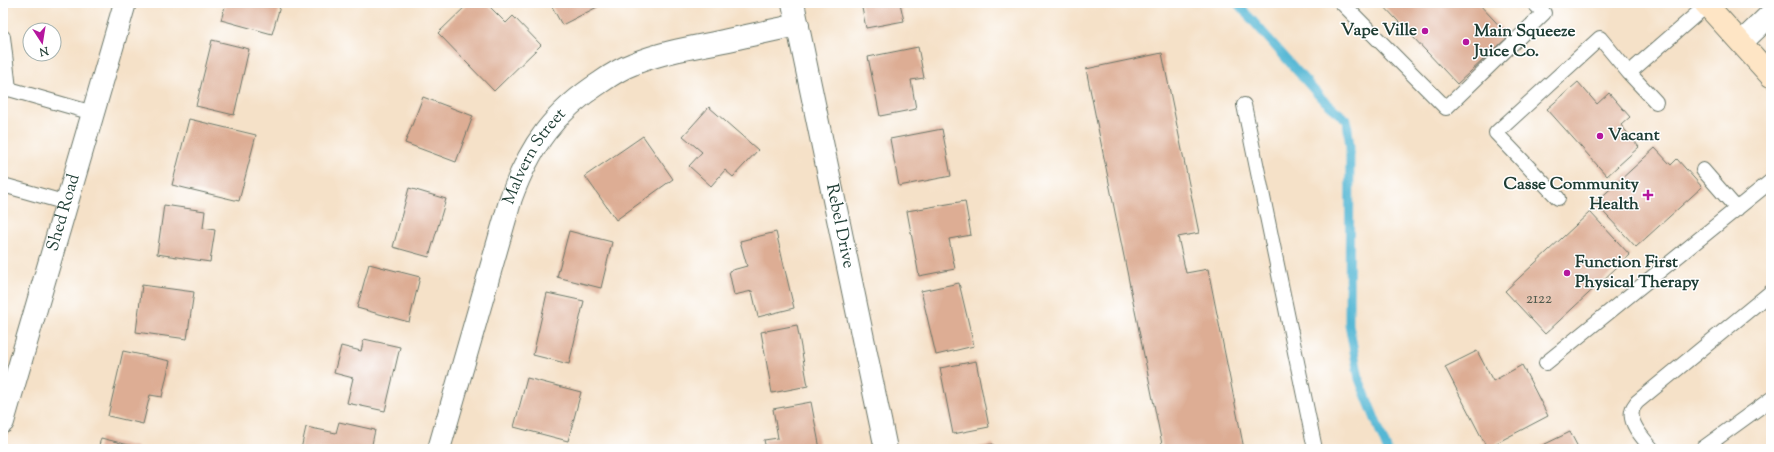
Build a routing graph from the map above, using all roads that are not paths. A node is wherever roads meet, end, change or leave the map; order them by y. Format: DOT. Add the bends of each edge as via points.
graph roads {
  1 [pos="125,3"];
  2 [pos="793,3"];
  3 [pos="1342,3"];
  4 [pos="1534,3"];
  5 [pos="1706,4"];
  6 [pos="1771,14"];
  7 [pos="798,25"];
  8 [pos="3,37"];
  9 [pos="1742,42"];
  10 [pos="1629,73"];
  11 [pos="1771,76"];
  12 [pos="6,90"];
  13 [pos="1656,102"];
  14 [pos="1244,105"];
  15 [pos="93,113"];
  16 [pos="1703,170"];
  17 [pos="1771,181"];
  18 [pos="3,185"];
  19 [pos="1558,198"];
  20 [pos="67,203"];
  21 [pos="1737,209"];
  22 [pos="1771,292"];
  23 [pos="1546,363"];
  24 [pos="1771,399"];
  25 [pos="3,422"];
  26 [pos="439,449"];
  27 [pos="886,449"];
  28 [pos="1315,449"];
  29 [pos="1652,449"];
  30 [pos="1702,449"];
  1 -- 15 [label="street, Shed Road"];
  2 -- 7 [label="street, Rebel Drive"];
  3 -- 4 [label="lane" via="1446,108 1544,13"];
  5 -- 9 [label="main road"];
  5 -- 10 [label="lane"];
  6 -- 9 [label="street"];
  7 -- 26 [label="street, Malvern Street" via="663,53 632,64 584,92 547,128 520,172 511,198"];
  7 -- 27 [label="street, Rebel Drive"];
  8 -- 12 [label="lane"];
  9 -- 11 [label="main road"];
  10 -- 13 [label="lane"];
  10 -- 19 [label="lane" via="1600,38 1496,133"];
  12 -- 15 [label="lane"];
  14 -- 28 [label="lane"];
  15 -- 20 [label="street, Shed Road"];
  16 -- 21 [label="lane"];
  17 -- 21 [label="lane"];
  18 -- 20 [label="lane"];
  20 -- 25 [label="street, Shed Road"];
  21 -- 23 [label="lane"];
  22 -- 29 [label="lane" via="1637,402 1632,411 1633,419"];
  24 -- 30 [label="lane"];
}
